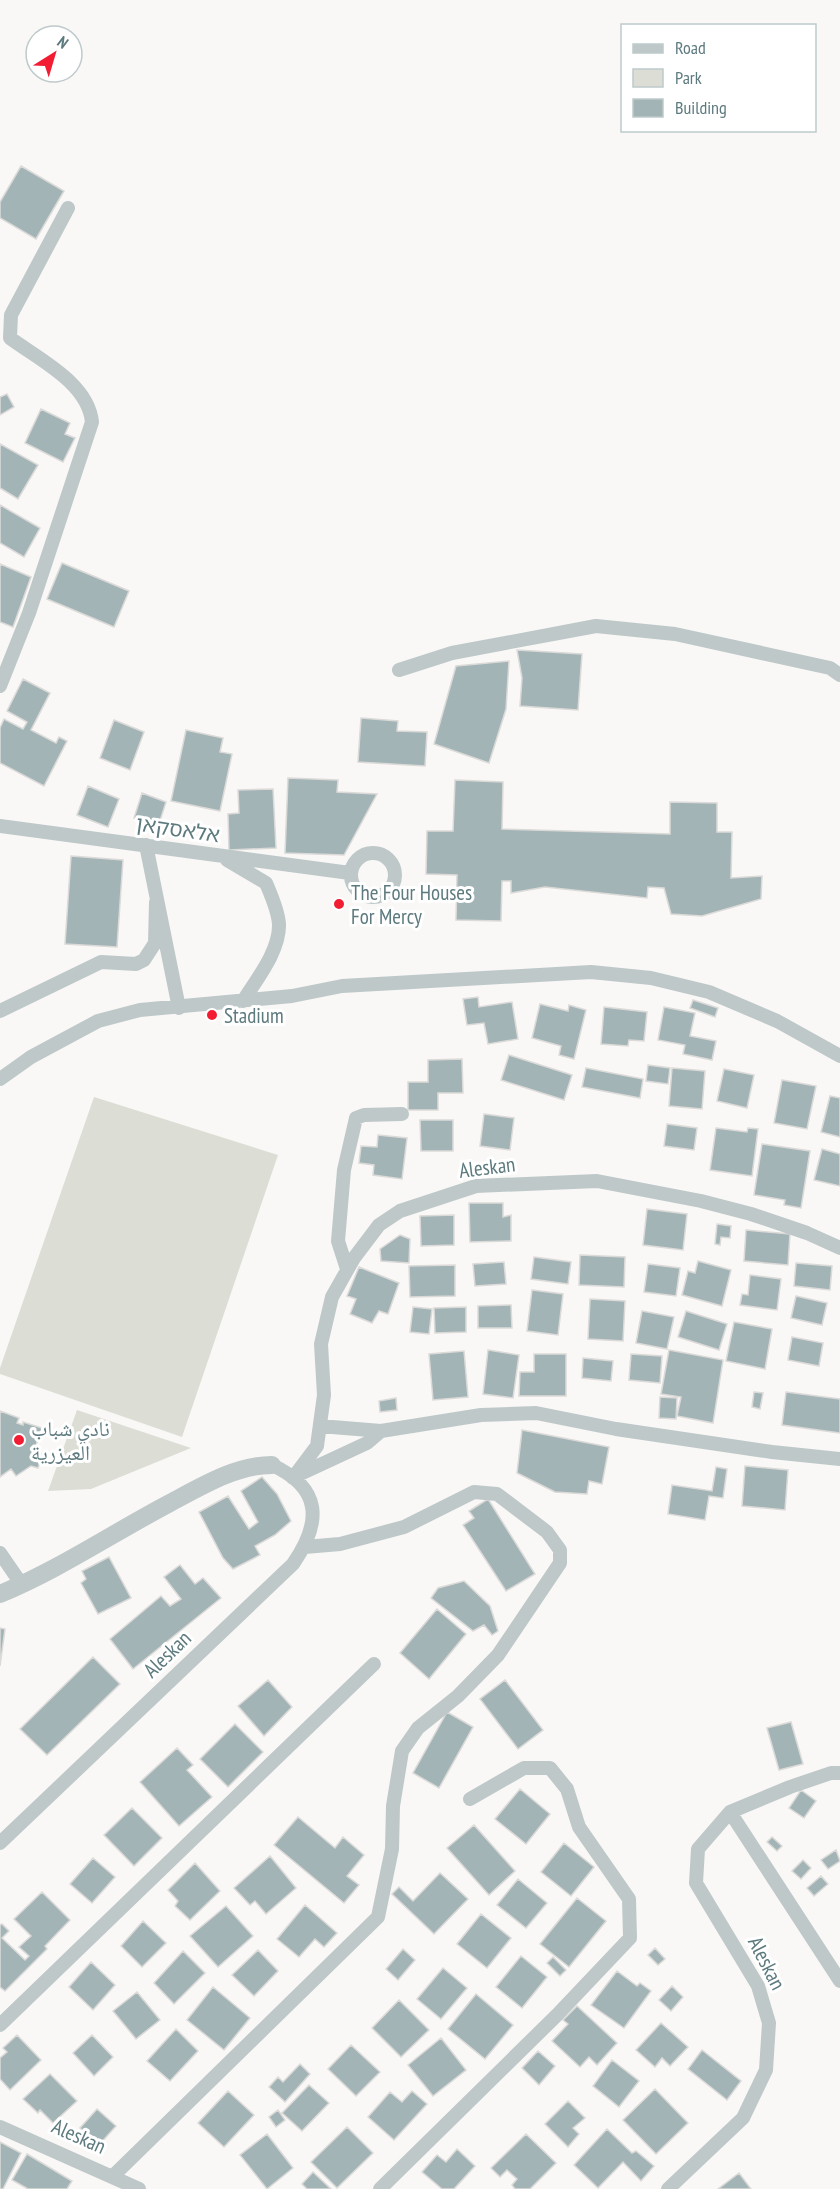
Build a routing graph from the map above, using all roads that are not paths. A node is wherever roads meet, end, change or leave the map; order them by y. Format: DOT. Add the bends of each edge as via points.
graph roads {
  1 [pos="68,208"];
  2 [pos="399,670"];
  3 [pos="840,675"];
  4 [pos="0,686"];
  5 [pos="0,826"];
  6 [pos="146,845"];
  7 [pos="216,855"];
  8 [pos="350,873"];
  9 [pos="156,902"];
  10 [pos="243,1001"];
  11 [pos="178,1008"];
  12 [pos="0,1011"];
  13 [pos="840,1056"];
  14 [pos="0,1079"];
  15 [pos="402,1114"];
  16 [pos="840,1248"];
  17 [pos="347,1269"];
  18 [pos="320,1426"];
  19 [pos="381,1431"];
  20 [pos="840,1459"];
  21 [pos="272,1465"];
  22 [pos="293,1478"];
  23 [pos="305,1546"];
  24 [pos="0,1553"];
  25 [pos="22,1585"];
  26 [pos="0,1594"];
  27 [pos="374,1664"];
  28 [pos="840,1773"];
  29 [pos="470,1799"];
  30 [pos="730,1812"];
  31 [pos="0,1843"];
  32 [pos="840,1981"];
  33 [pos="0,2025"];
  34 [pos="0,2127"];
  35 [pos="113,2176"];
  36 [pos="139,2189"];
  37 [pos="380,2189"];
  38 [pos="668,2189"];
  1 -- 4 [label="street" via="11,315 10,338 78,389 91,406 92,422"];
  2 -- 3 [label="street" via="452,653 596,626 675,634 830,668"];
  5 -- 6 [label="street, אלאסקאן"];
  6 -- 7 [label="street, אלאסקאן"];
  6 -- 9 [label="street"];
  7 -- 8 [label="street, אלאסקאן"];
  7 -- 10 [label="street" via="266,883 279,924 269,957"];
  9 -- 11 [label="street"];
  9 -- 12 [label="street" via="155,943 144,960 136,964 101,962"];
  10 -- 11 [label="street"];
  10 -- 13 [label="street" via="342,986 591,972 651,978 709,993 777,1021"];
  11 -- 14 [label="street" via="140,1010 98,1021 31,1057"];
  15 -- 17 [label="street" via="364,1115 356,1119 351,1133 338,1242"];
  16 -- 17 [label="street, Aleskan" via="751,1214 597,1181 476,1186 400,1211 379,1225"];
  17 -- 18 [label="street, Aleskan" via="332,1297 321,1344 324,1395"];
  18 -- 19 [label="street"];
  18 -- 22 [label="street, Aleskan" via="317,1446"];
  19 -- 20 [label="street" via="482,1415 536,1413 616,1429"];
  19 -- 22 [label="street" via="367,1443"];
  21 -- 22 [label="street, Aleskan"];
  21 -- 25 [label="street, Aleskan" via="251,1465 202,1486"];
  22 -- 23 [label="street, Aleskan" via="305,1488 311,1503 312,1532"];
  23 -- 31 [label="street, Aleskan" via="293,1564"];
  23 -- 35 [label="street" via="340,1544 404,1527 474,1492 497,1494 547,1532 560,1550 560,1563 498,1655 458,1696 418,1728 402,1751 393,1806 392,1849 378,1917"];
  24 -- 25 [label="street"];
  25 -- 26 [label="street, Aleskan"];
  27 -- 33 [label="street"];
  28 -- 30 [label="street" via="790,1787"];
  29 -- 37 [label="street" via="524,1768 550,1768 567,1789 579,1827 628,1899 630,1938"];
  30 -- 32 [label="street"];
  30 -- 38 [label="street, Aleskan" via="698,1849 696,1883 758,1986 769,2023 766,2070 743,2118"];
  34 -- 35 [label="street, Aleskan"];
  35 -- 36 [label="street, Aleskan"];
}
